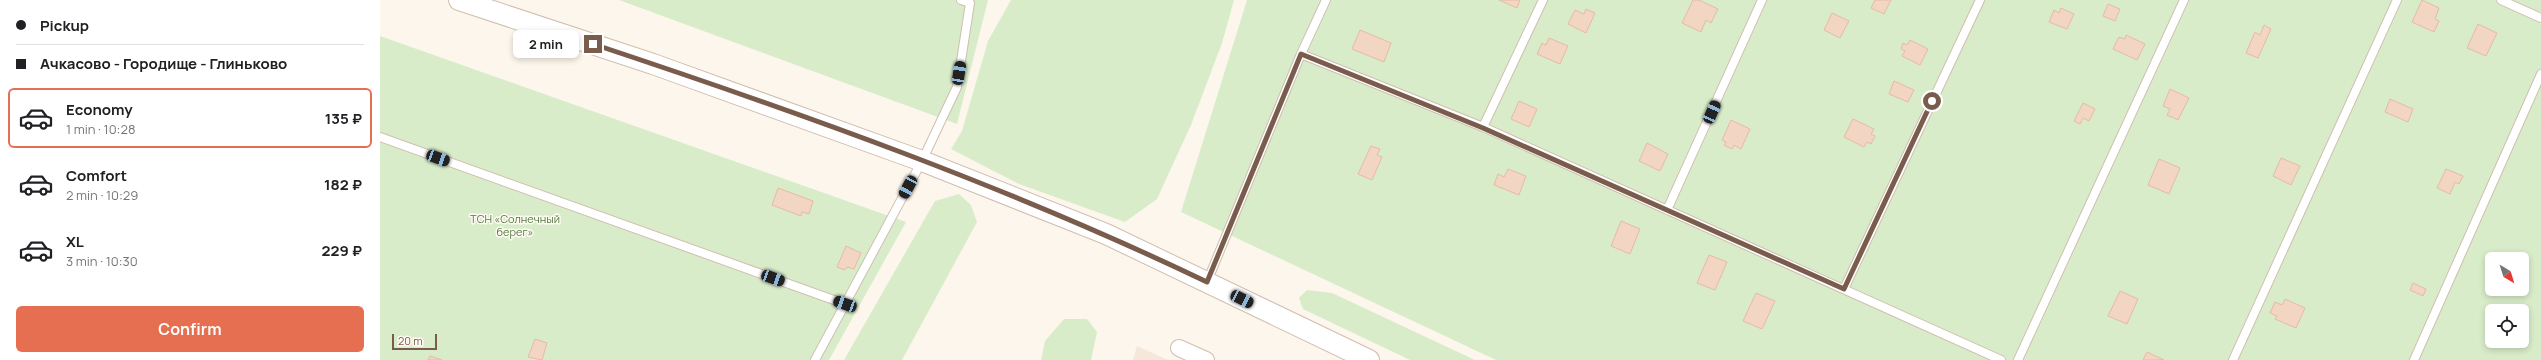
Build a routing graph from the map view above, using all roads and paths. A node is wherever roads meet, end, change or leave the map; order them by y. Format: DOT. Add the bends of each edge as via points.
graph roads {
  1 [pos="459,0"];
  2 [pos="960,0"];
  3 [pos="1326,0"];
  4 [pos="1543,0"];
  5 [pos="1762,0"];
  6 [pos="1980,0"];
  7 [pos="2184,0"];
  8 [pos="2397,0"];
  9 [pos="2501,0"];
  10 [pos="971,2"];
  11 [pos="2541,18"];
  12 [pos="1301,54"];
  13 [pos="2541,74"];
  14 [pos="1483,128"];
  15 [pos="380,137"];
  16 [pos="922,161"];
  17 [pos="1667,210"];
  18 [pos="1207,282"];
  19 [pos="1844,289"];
  20 [pos="845,304"];
  21 [pos="1178,348"];
  22 [pos="815,360"];
  23 [pos="1206,360"];
  24 [pos="1369,360"];
  25 [pos="2001,360"];
  26 [pos="2018,360"];
  27 [pos="2233,360"];
  28 [pos="2414,360"];
  1 -- 16 [label="street" via="653,64"];
  2 -- 10 [label="lane"];
  3 -- 12 [label="lane"];
  4 -- 14 [label="lane"];
  5 -- 17 [label="lane"];
  6 -- 19 [label="lane"];
  7 -- 26 [label="lane"];
  8 -- 27 [label="lane"];
  9 -- 11 [label="lane"];
  10 -- 16 [label="lane" via="957,87"];
  12 -- 14 [label="lane"];
  12 -- 18 [label="lane"];
  13 -- 28 [label="lane"];
  14 -- 17 [label="lane"];
  15 -- 20 [label="lane"];
  16 -- 18 [label="street" via="1106,234"];
  16 -- 20 [label="lane"];
  17 -- 19 [label="lane"];
  18 -- 24 [label="street"];
  19 -- 25 [label="lane"];
  20 -- 22 [label="lane"];
  21 -- 23 [label="street"];
}
